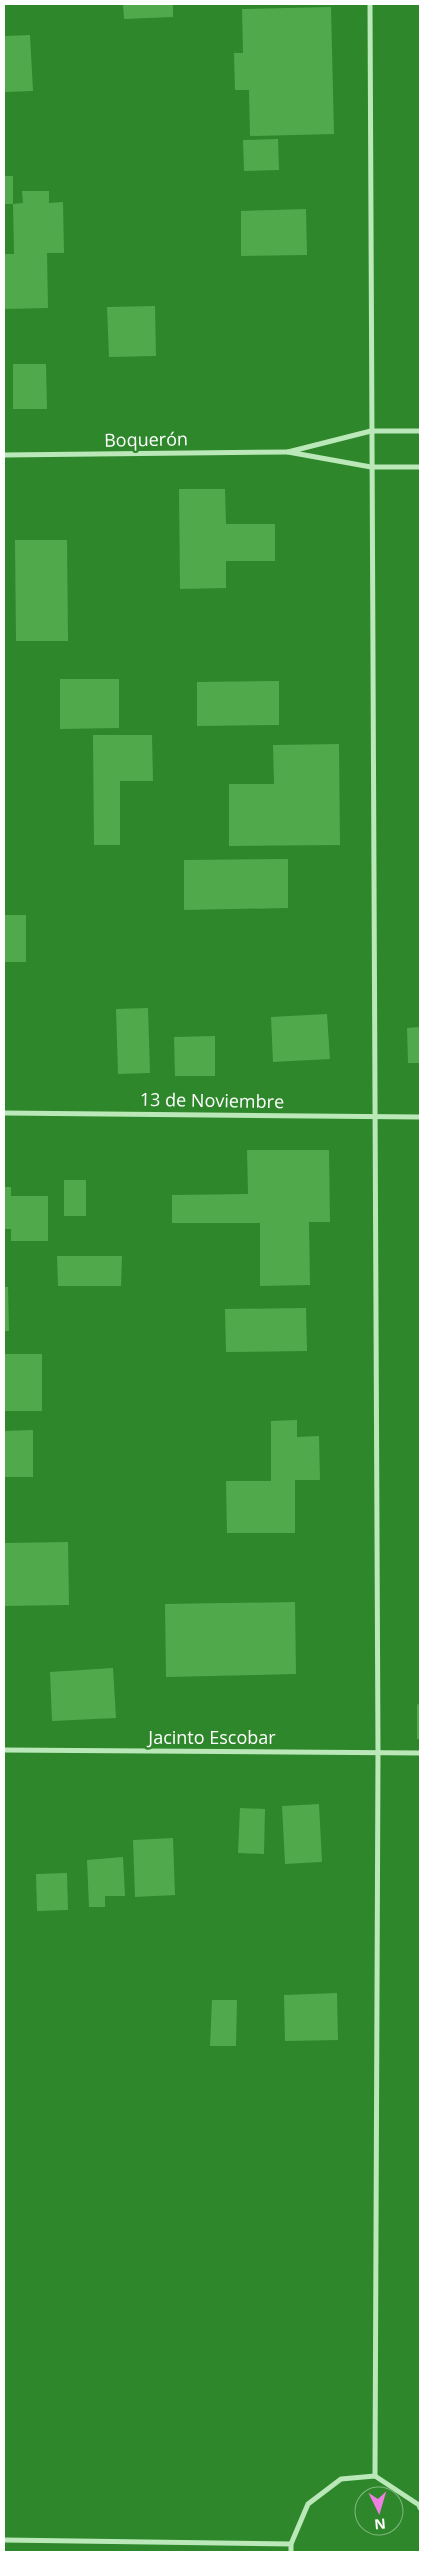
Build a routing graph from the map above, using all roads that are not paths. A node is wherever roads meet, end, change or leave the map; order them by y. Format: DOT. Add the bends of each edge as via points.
graph roads {
  1 [pos="370,4"];
  2 [pos="371,430"];
  3 [pos="420,431"];
  4 [pos="288,452"];
  5 [pos="4,455"];
  6 [pos="371,467"];
  7 [pos="420,468"];
  8 [pos="4,1113"];
  9 [pos="375,1116"];
  10 [pos="420,1117"];
  11 [pos="4,1750"];
  12 [pos="378,1753"];
  13 [pos="420,1753"];
  14 [pos="375,2476"];
  15 [pos="420,2508"];
  16 [pos="4,2540"];
  17 [pos="291,2544"];
  18 [pos="291,2552"];
  1 -- 2 [label="street"];
  2 -- 3 [label="street, Boquerón"];
  2 -- 4 [label="street, Boquerón"];
  2 -- 6 [label="street"];
  4 -- 5 [label="street, Boquerón"];
  4 -- 6 [label="street, Boquerón"];
  6 -- 7 [label="street, Boquerón"];
  6 -- 9 [label="street"];
  8 -- 9 [label="street, 13 de Noviembre"];
  9 -- 10 [label="street, 13 de Noviembre"];
  9 -- 12 [label="street"];
  11 -- 12 [label="street, Jacinto Escobar"];
  12 -- 13 [label="street, Jacinto Escobar"];
  12 -- 14 [label="street"];
  14 -- 15 [label="street"];
  14 -- 17 [label="street" via="341,2479 308,2504"];
  16 -- 17 [label="street"];
  17 -- 18 [label="street"];
}
